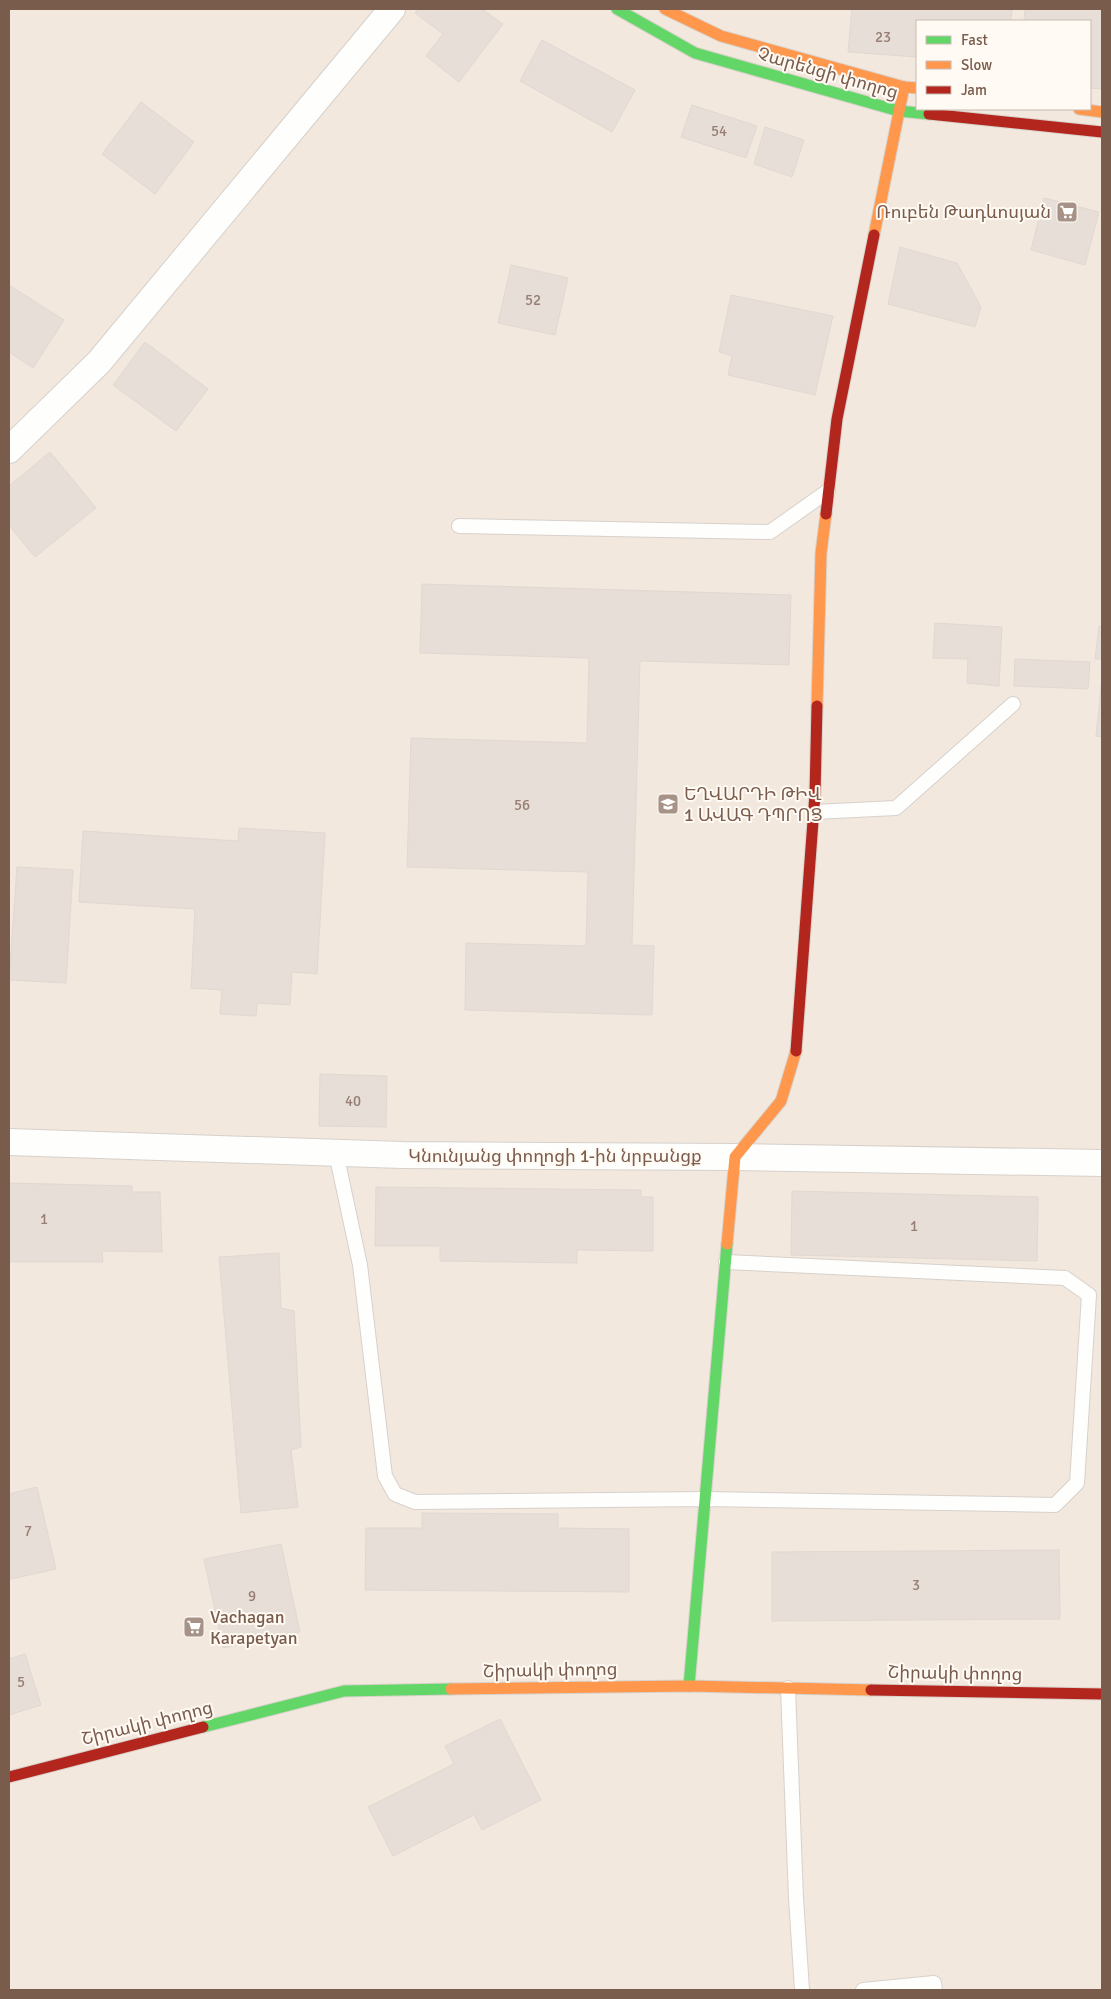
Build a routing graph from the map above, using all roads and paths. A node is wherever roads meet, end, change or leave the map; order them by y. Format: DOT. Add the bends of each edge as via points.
graph roads {
  1 [pos="392,9"];
  2 [pos="616,9"];
  3 [pos="665,9"];
  4 [pos="904,86"];
  5 [pos="916,88"];
  6 [pos="1087,110"];
  7 [pos="899,111"];
  8 [pos="1102,112"];
  9 [pos="1102,132"];
  10 [pos="9,450"];
  11 [pos="829,490"];
  12 [pos="458,526"];
  13 [pos="1014,704"];
  14 [pos="814,812"];
  15 [pos="9,1142"];
  16 [pos="336,1153"];
  17 [pos="735,1157"];
  18 [pos="1102,1163"];
  19 [pos="726,1262"];
  20 [pos="705,1499"];
  21 [pos="689,1686"];
  22 [pos="788,1688"];
  23 [pos="1102,1694"];
  24 [pos="9,1777"];
  25 [pos="802,1990"];
  26 [pos="863,1990"];
  27 [pos="935,1990"];
  1 -- 10 [label="street" via="100,362"];
  2 -- 7 [label="street, Չարենցի փողոց" via="695,53"];
  3 -- 4 [label="street, Չարենցի փողոց" via="721,36"];
  4 -- 5 [label="street, Չարենցի փողոց"];
  4 -- 7 [label="street"];
  6 -- 8 [label="street"];
  7 -- 9 [label="street, Չարենցի փողոց"];
  7 -- 11 [label="street" via="837,419"];
  11 -- 12 [label="lane" via="770,532"];
  11 -- 14 [label="street" via="821,553"];
  13 -- 14 [label="lane" via="896,808"];
  14 -- 17 [label="street" via="796,1057 781,1101"];
  15 -- 16 [label="street, Կնունյանց փողոցի 1-ին նրբանցք"];
  16 -- 17 [label="street, Կնունյանց փողոցի 1-ին նրբանցք"];
  16 -- 20 [label="lane" via="360,1265 385,1476 395,1494 415,1502"];
  17 -- 18 [label="street, Կնունյանց փողոցի 1-ին նրբանցք"];
  17 -- 19 [label="street"];
  19 -- 20 [label="street"];
  19 -- 20 [label="lane" via="1066,1278 1089,1295 1077,1483 1055,1505"];
  20 -- 21 [label="street"];
  21 -- 22 [label="street, Շիրակի փողոց"];
  21 -- 24 [label="street, Շիրակի փողոց" via="344,1691"];
  22 -- 23 [label="street, Շիրակի փողոց"];
  22 -- 25 [label="lane"];
  26 -- 27 [label="lane" via="934,1983"];
}
